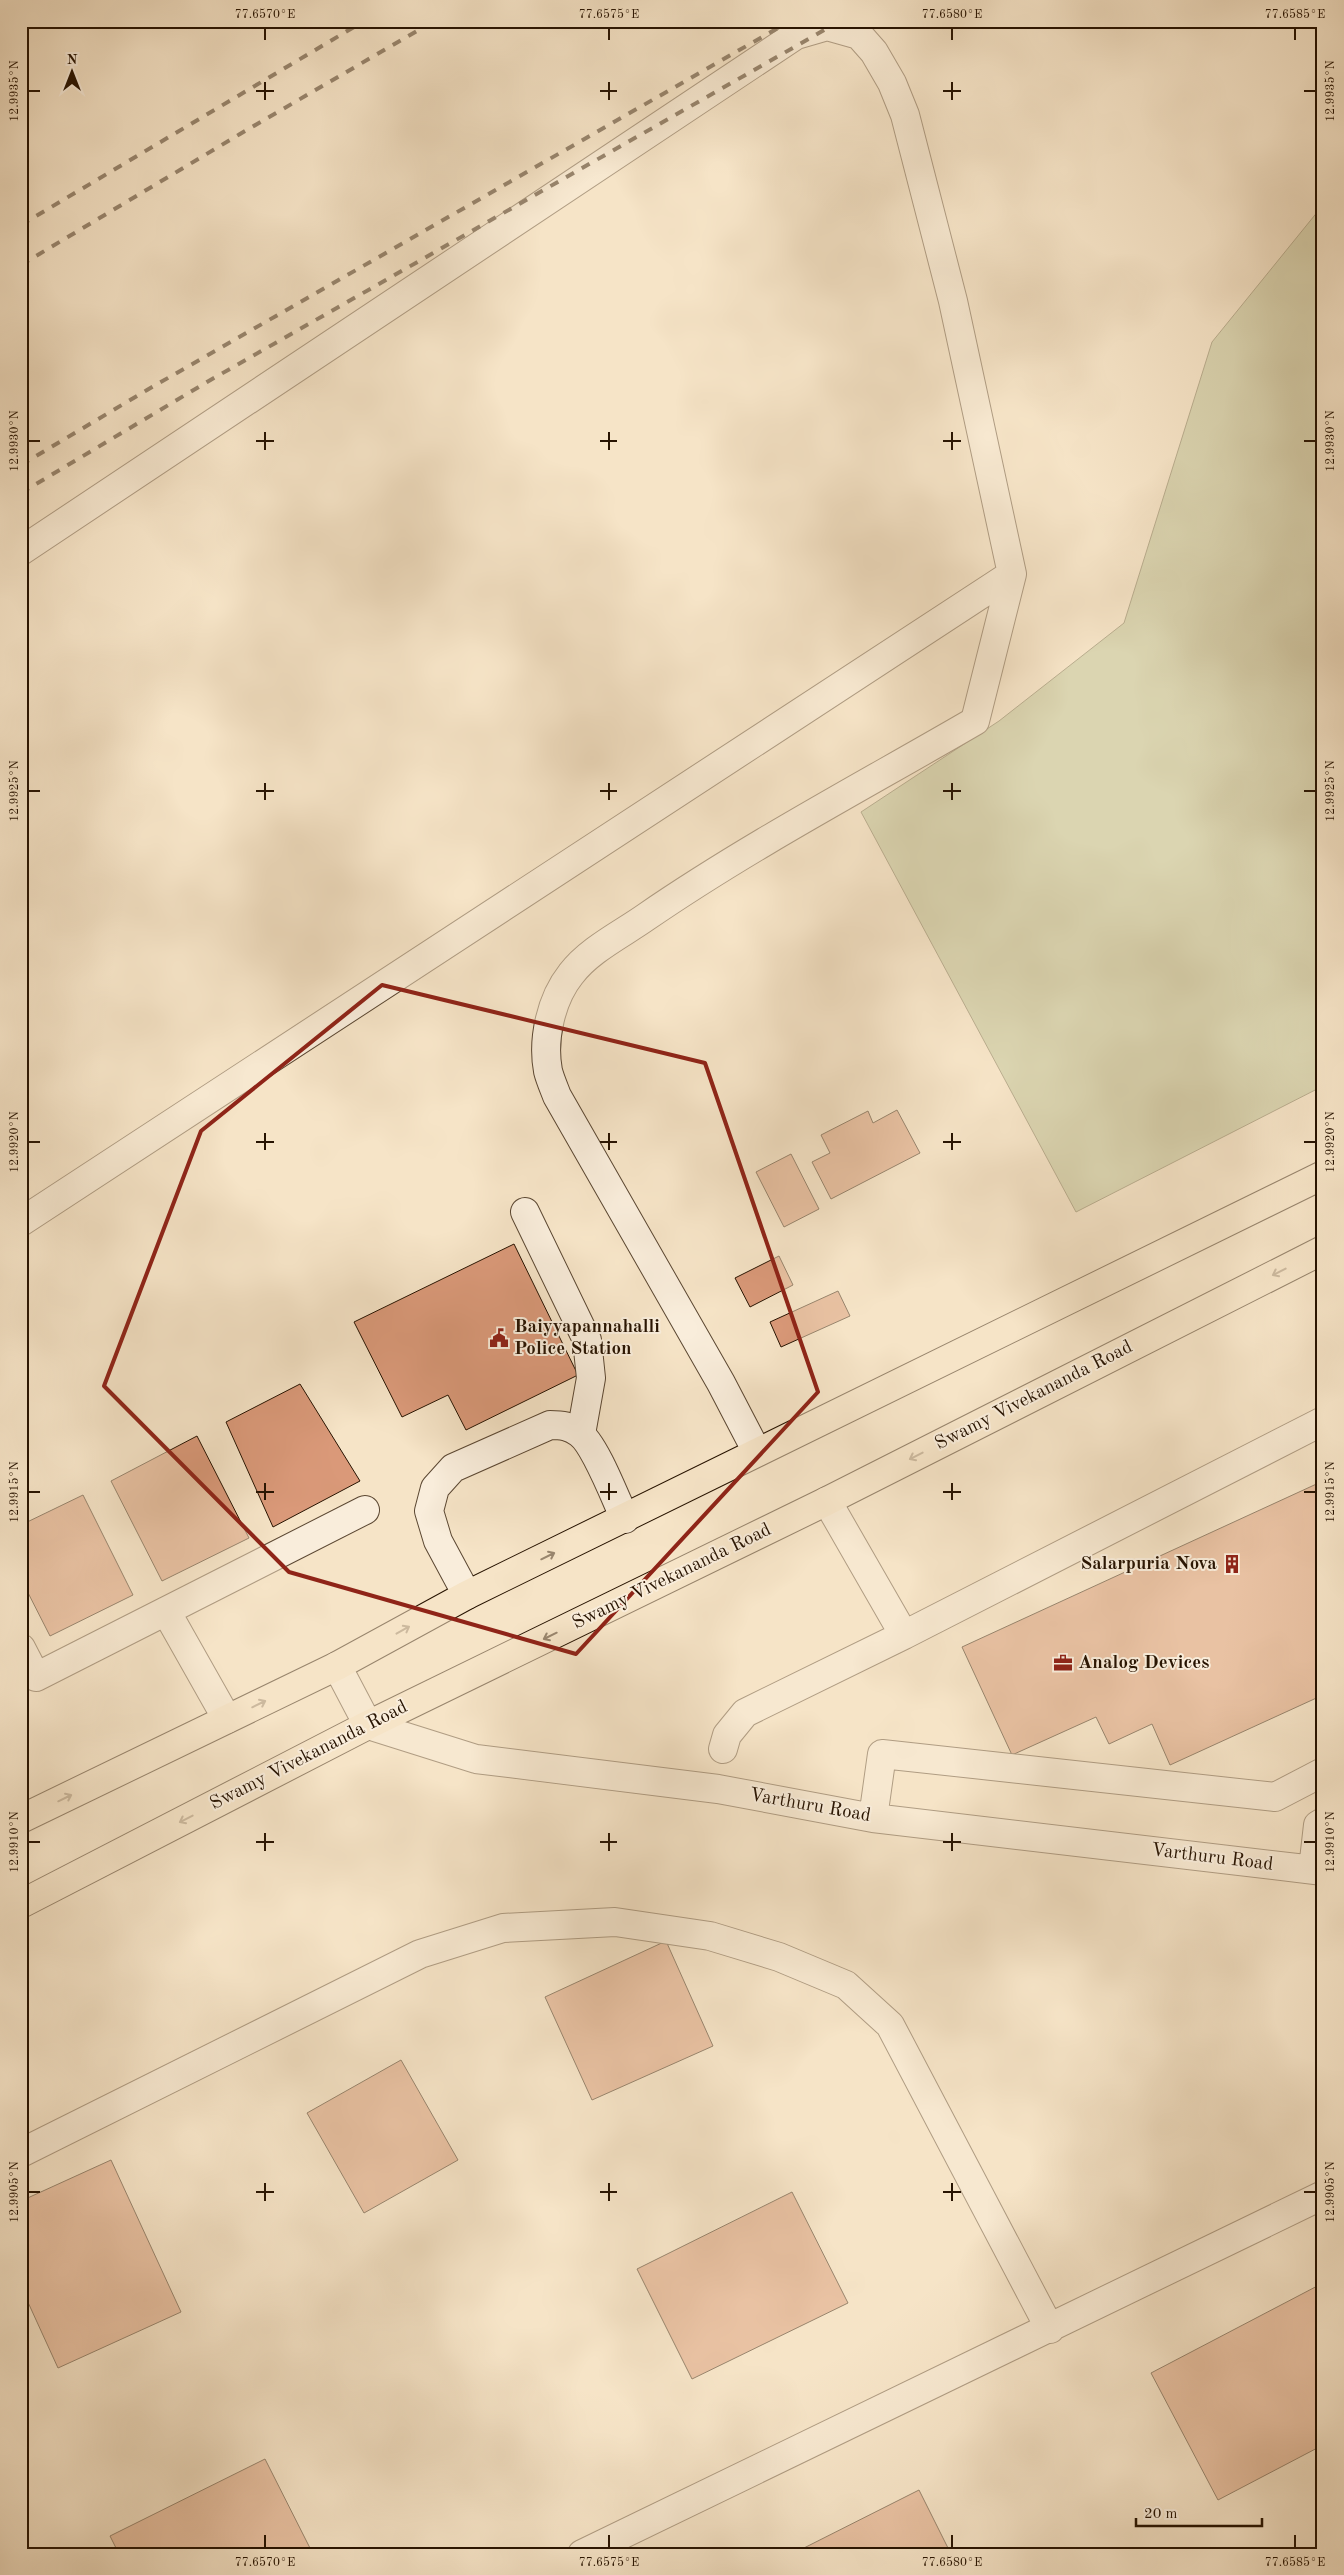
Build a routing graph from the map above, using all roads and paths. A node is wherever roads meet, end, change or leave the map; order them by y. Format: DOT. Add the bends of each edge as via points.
graph roads {
  1 [pos="21,551"];
  2 [pos="1012,574"];
  3 [pos="1323,1175"];
  4 [pos="525,1212"];
  5 [pos="21,1222"];
  6 [pos="1323,1250"];
  7 [pos="1323,1421"];
  8 [pos="581,1434"];
  9 [pos="757,1452"];
  10 [pos="827,1501"];
  11 [pos="365,1510"];
  12 [pos="625,1519"];
  13 [pos="467,1595"];
  14 [pos="166,1611"];
  15 [pos="904,1635"];
  16 [pos="21,1648"];
  17 [pos="337,1666"];
  18 [pos="227,1719"];
  19 [pos="368,1725"];
  20 [pos="723,1749"];
  21 [pos="1323,1772"];
  22 [pos="873,1818"];
  23 [pos="21,1819"];
  24 [pos="1323,1822"];
  25 [pos="1318,1870"];
  26 [pos="21,1904"];
  27 [pos="21,2153"];
  28 [pos="1323,2195"];
  29 [pos="1050,2329"];
  30 [pos="582,2554"];
  1 -- 2 [label="street" via="796,35 827,26 859,35 874,52 892,82 905,115 953,301"];
  2 -- 5 [label="street"];
  2 -- 9 [label="street" via="975,721 692,885 591,954 571,973 558,994 550,1021 546,1048 548,1072 557,1096"];
  3 -- 9 [label="main road"];
  4 -- 8 [label="street" via="587,1340 591,1378"];
  6 -- 10 [label="main road, Swamy Vivekananda Road, one-way"];
  7 -- 15 [label="street"];
  8 -- 12 [label="street"];
  8 -- 13 [label="street" via="565,1425 550,1425 453,1468 435,1488 429,1511 438,1541"];
  9 -- 12 [label="main road"];
  10 -- 15 [label="street"];
  10 -- 19 [label="main road, Swamy Vivekananda Road, one-way"];
  11 -- 14 [label="street"];
  13 -- 12 [label="main road, one-way"];
  17 -- 13 [label="main road, one-way"];
  14 -- 16 [label="street" via="36,1677"];
  14 -- 18 [label="street"];
  15 -- 20 [label="street" via="745,1713 727,1736"];
  18 -- 17 [label="main road, one-way"];
  17 -- 19 [label="street"];
  23 -- 18 [label="main road, one-way"];
  19 -- 22 [label="street, Varthuru Road" via="476,1758 718,1789"];
  19 -- 26 [label="main road, Swamy Vivekananda Road, one-way"];
  21 -- 22 [label="street" via="1275,1797 882,1754"];
  22 -- 25 [label="street, Varthuru Road"];
  24 -- 25 [label="street" via="1318,1825"];
  27 -- 29 [label="street" via="420,1954 503,1928 616,1922 710,1936 779,1957 846,1986 890,2025"];
  28 -- 29 [label="street"];
  29 -- 30 [label="street"];
}
